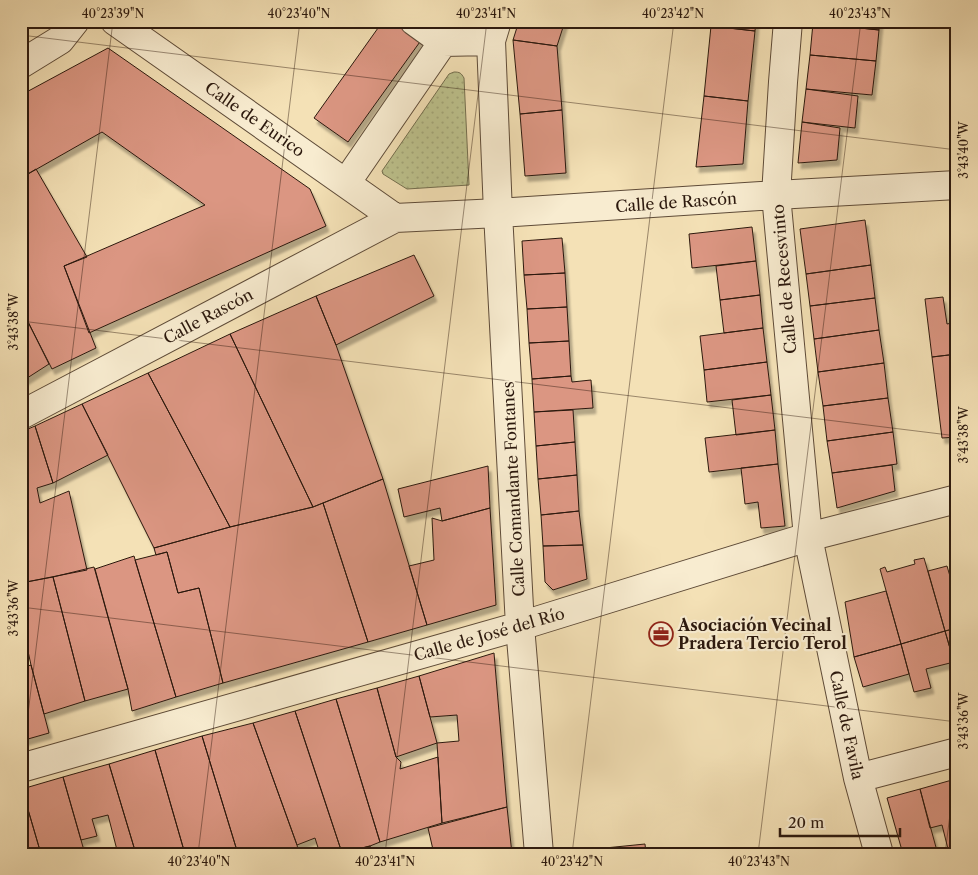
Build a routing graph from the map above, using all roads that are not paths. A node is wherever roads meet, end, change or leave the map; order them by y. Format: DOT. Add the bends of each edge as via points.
graph roads {
  1 [pos="75,21"];
  2 [pos="115,21"];
  3 [pos="414,21"];
  4 [pos="788,21"];
  5 [pos="494,31"];
  6 [pos="443,42"];
  7 [pos="21,64"];
  8 [pos="346,183"];
  9 [pos="957,185"];
  10 [pos="776,195"];
  11 [pos="498,213"];
  12 [pos="395,218"];
  13 [pos="21,415"];
  14 [pos="957,499"];
  15 [pos="808,537"];
  16 [pos="520,626"];
  17 [pos="957,752"];
  18 [pos="21,768"];
  19 [pos="858,778"];
  20 [pos="539,854"];
  21 [pos="879,854"];
  1 -- 7 [label="street" via="60,40"];
  2 -- 8 [label="street, Calle de Eurico"];
  3 -- 6 [label="street"];
  4 -- 10 [label="street, Calle de Recesvinto"];
  5 -- 6 [label="street"];
  5 -- 11 [label="street, Calle Comandante Fontanes"];
  6 -- 8 [label="street"];
  8 -- 12 [label="street, Calle de Eurico"];
  9 -- 10 [label="street, Calle de Rascón"];
  10 -- 11 [label="street, Calle de Rascón"];
  10 -- 15 [label="street, Calle de Recesvinto"];
  11 -- 12 [label="street, Calle de Rascón"];
  11 -- 16 [label="street, Calle Comandante Fontanes"];
  12 -- 13 [label="street, Calle Rascón"];
  14 -- 15 [label="street, Calle de José del Río"];
  15 -- 16 [label="street, Calle de José del Río"];
  15 -- 19 [label="street, Calle de Favila"];
  16 -- 18 [label="street, Calle de José del Río"];
  16 -- 20 [label="street, Calle Comandante Fontanes"];
  17 -- 19 [label="street"];
  19 -- 21 [label="street, Calle de Favila"];
}
